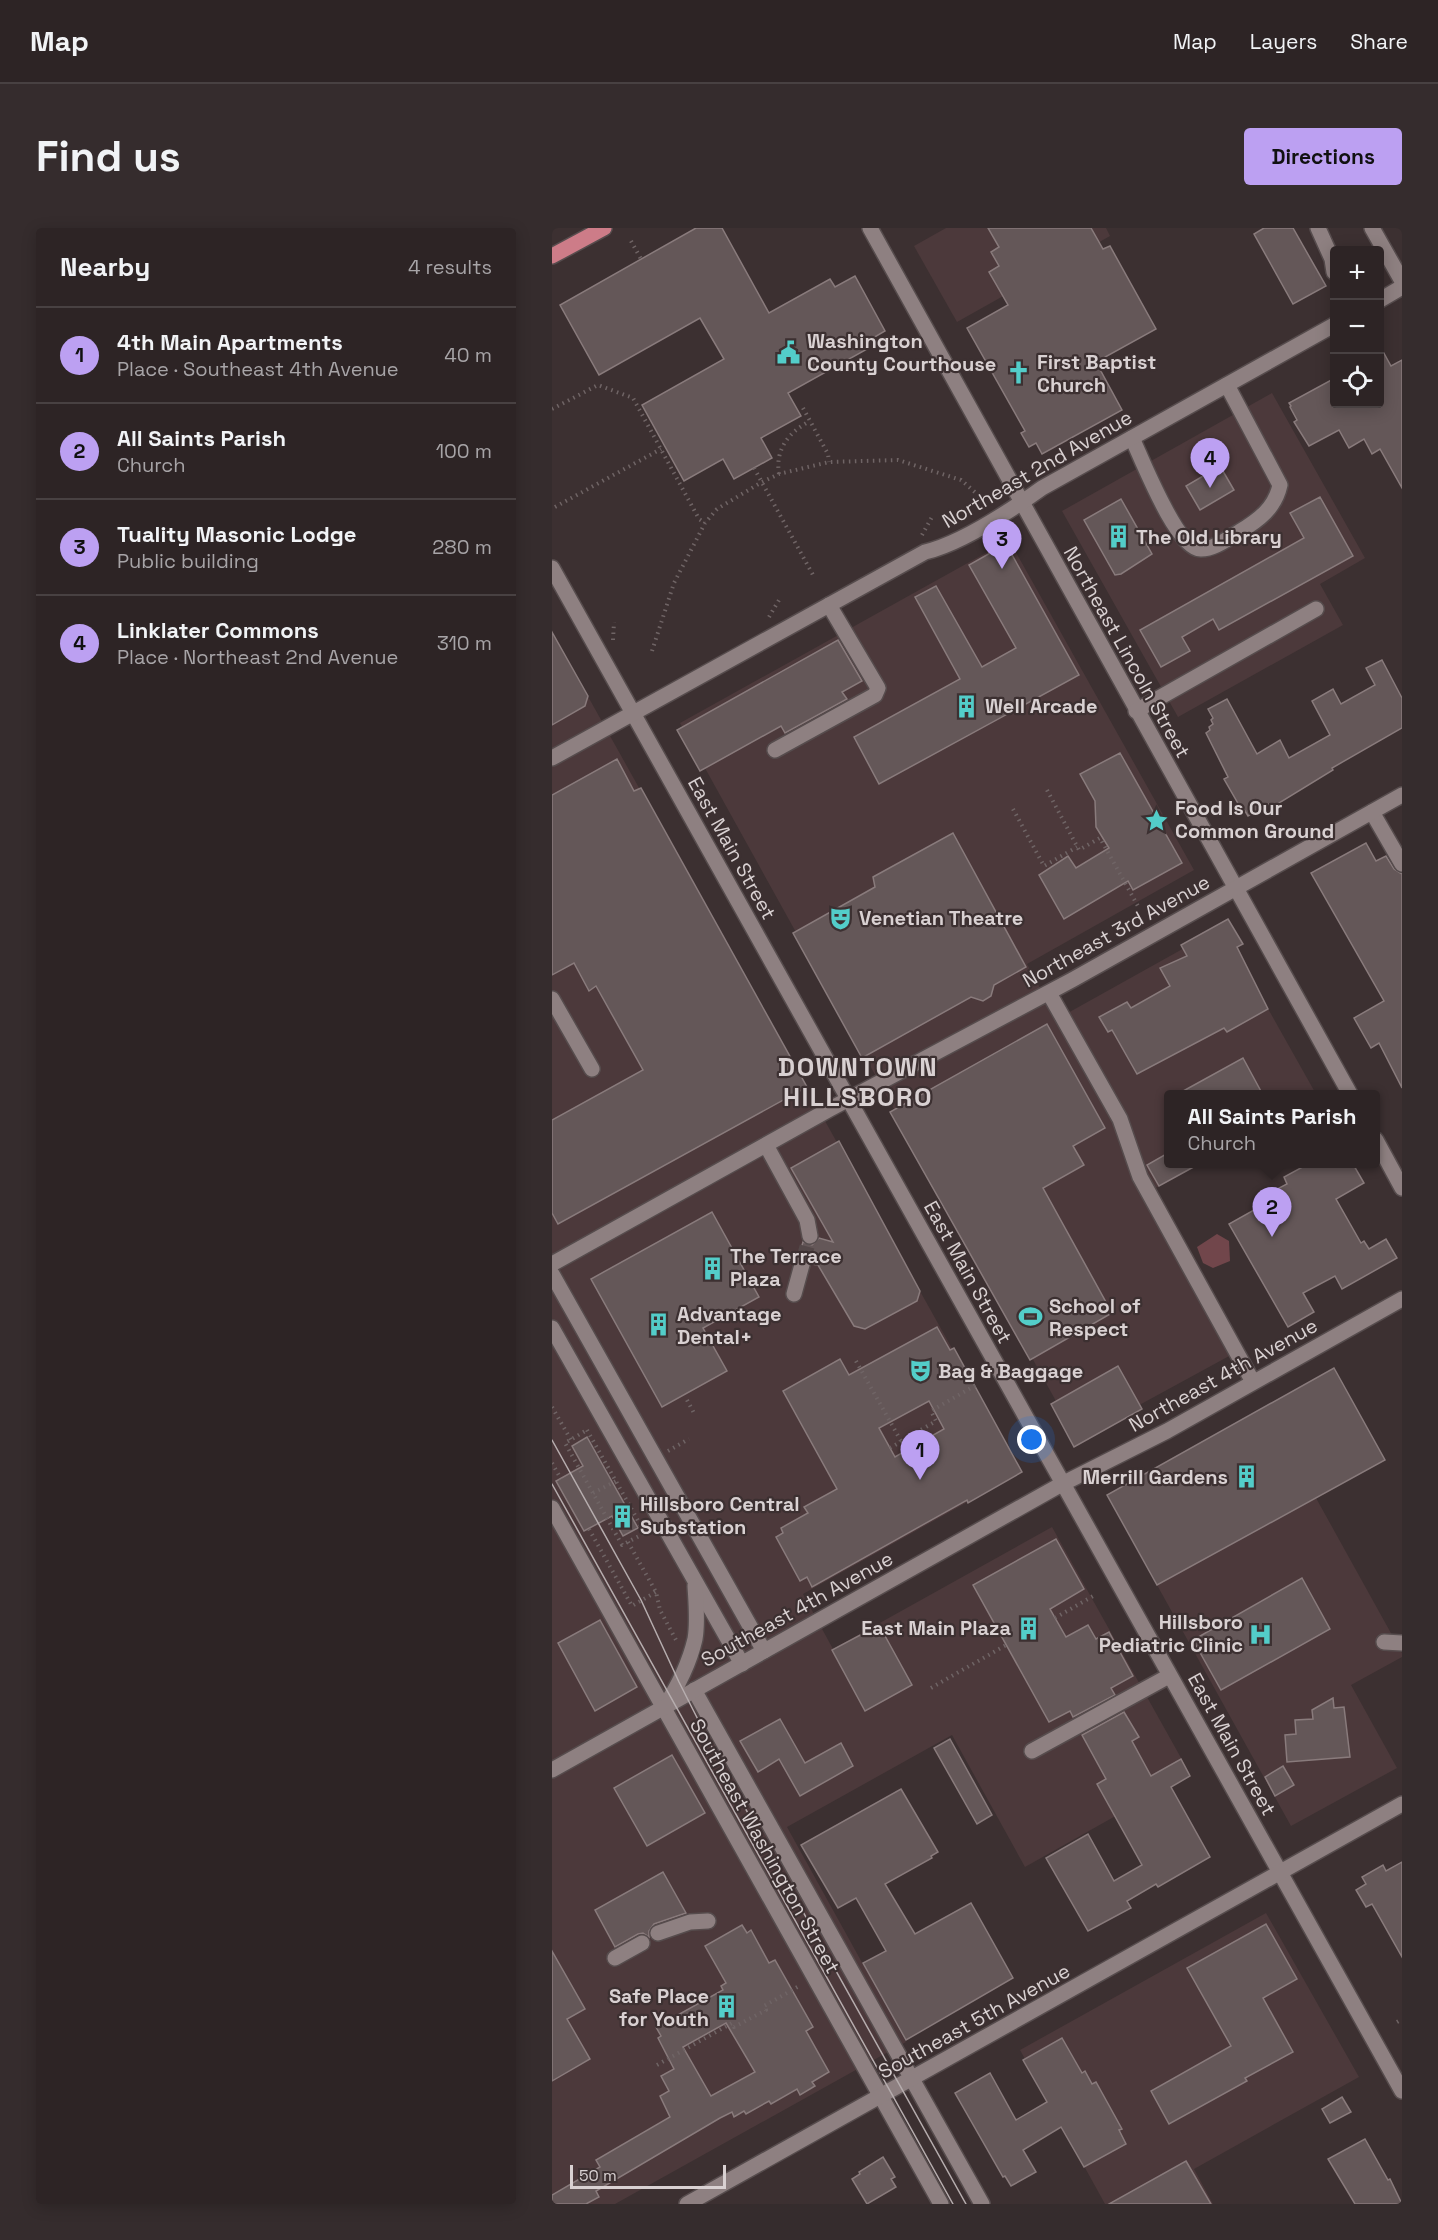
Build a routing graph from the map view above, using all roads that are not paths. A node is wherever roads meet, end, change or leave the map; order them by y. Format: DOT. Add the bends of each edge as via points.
graph roads {
  1 [pos="604,228"];
  2 [pos="870,228"];
  3 [pos="1318,228"];
  4 [pos="1372,228"];
  5 [pos="1330,255"];
  6 [pos="552,256"];
  7 [pos="1402,281"];
  8 [pos="1402,287"];
  9 [pos="1384,298"];
  10 [pos="1330,328"];
  11 [pos="1227,385"];
  12 [pos="1132,438"];
  13 [pos="1021,502"];
  14 [pos="552,568"];
  15 [pos="829,605"];
  16 [pos="1316,609"];
  17 [pos="1136,711"];
  18 [pos="633,713"];
  19 [pos="775,750"];
  20 [pos="552,758"];
  21 [pos="1402,795"];
  22 [pos="1372,812"];
  23 [pos="1402,864"];
  24 [pos="1236,889"];
  25 [pos="1049,993"];
  26 [pos="553,1002"];
  27 [pos="592,1069"];
  28 [pos="1347,1090"];
  29 [pos="848,1099"];
  30 [pos="1380,1144"];
  31 [pos="766,1145"];
  32 [pos="1395,1160"];
  33 [pos="1402,1188"];
  34 [pos="810,1236"];
  35 [pos="803,1261"];
  36 [pos="552,1264"];
  37 [pos="552,1274"];
  38 [pos="794,1294"];
  39 [pos="1402,1299"];
  40 [pos="552,1328"];
  41 [pos="552,1351"];
  42 [pos="572,1364"];
  43 [pos="1253,1382"];
  44 [pos="1062,1484"];
  45 [pos="552,1508"];
  46 [pos="695,1583"];
  47 [pos="1384,1642"];
  48 [pos="1402,1643"];
  49 [pos="764,1651"];
  50 [pos="742,1664"];
  51 [pos="1169,1676"];
  52 [pos="694,1690"];
  53 [pos="663,1707"];
  54 [pos="1032,1751"];
  55 [pos="552,1770"];
  56 [pos="1402,1804"];
  57 [pos="1281,1874"];
  58 [pos="708,1921"];
  59 [pos="658,1934"];
  60 [pos="642,1943"];
  61 [pos="615,1958"];
  62 [pos="913,2079"];
  63 [pos="1402,2091"];
  64 [pos="881,2097"];
  65 [pos="707,2200"];
  66 [pos="687,2204"];
  67 [pos="941,2204"];
  68 [pos="982,2204"];
  1 -- 6 [label="main road"];
  2 -- 13 [label="street, Northeast Lincoln Street"];
  3 -- 5 [label="street"];
  4 -- 7 [label="street"];
  8 -- 9 [label="street"];
  10 -- 11 [label="street, Northeast 2nd Avenue"];
  11 -- 12 [label="street, Northeast 2nd Avenue"];
  11 -- 12 [label="street" via="1280,485 1267,513 1212,547 1199,550 1189,545 1164,509"];
  12 -- 13 [label="street, Northeast 2nd Avenue"];
  13 -- 15 [label="street, Northeast 2nd Avenue" via="945,547 925,552"];
  13 -- 17 [label="street, Northeast Lincoln Street"];
  14 -- 18 [label="street, East Main Street"];
  15 -- 18 [label="street, Northeast 2nd Avenue"];
  15 -- 19 [label="street" via="878,688 875,695"];
  16 -- 17 [label="street"];
  17 -- 24 [label="street, Northeast Lincoln Street"];
  18 -- 20 [label="street, Northeast 2nd Avenue"];
  18 -- 29 [label="street, East Main Street"];
  21 -- 22 [label="street, Northeast 3rd Avenue"];
  22 -- 23 [label="street"];
  22 -- 24 [label="street, Northeast 3rd Avenue"];
  24 -- 25 [label="street, Northeast 3rd Avenue"];
  24 -- 28 [label="street, Northeast Lincoln Street"];
  25 -- 29 [label="street, Northeast 3rd Avenue"];
  25 -- 43 [label="street" via="1120,1119 1140,1177"];
  26 -- 27 [label="street"];
  29 -- 31 [label="street, Northeast 3rd Avenue"];
  29 -- 44 [label="street, East Main Street"];
  30 -- 32 [label="street"];
  31 -- 34 [label="street" via="807,1220"];
  31 -- 36 [label="street, Northeast 3rd Avenue"];
  32 -- 33 [label="street"];
  35 -- 38 [label="street"];
  37 -- 49 [label="street"];
  39 -- 43 [label="street, Northeast 4th Avenue"];
  40 -- 42 [label="street"];
  41 -- 42 [label="street"];
  42 -- 46 [label="street"];
  43 -- 44 [label="street, Northeast 4th Avenue"];
  44 -- 49 [label="street, Southeast 4th Avenue"];
  44 -- 51 [label="street, East Main Street"];
  45 -- 53 [label="street, Southeast Washington Street"];
  46 -- 50 [label="street"];
  46 -- 53 [label="street" via="695,1640 679,1682"];
  47 -- 48 [label="street"];
  49 -- 50 [label="street, Southeast 4th Avenue"];
  50 -- 52 [label="street, Southeast 4th Avenue"];
  51 -- 54 [label="street"];
  51 -- 57 [label="street, East Main Street"];
  52 -- 53 [label="street, Southeast 4th Avenue"];
  52 -- 62 [label="street, Southeast Washington Street"];
  53 -- 55 [label="street, Southeast 4th Avenue"];
  53 -- 64 [label="street, Southeast Washington Street"];
  56 -- 57 [label="street, Southeast 5th Avenue"];
  57 -- 62 [label="street, Southeast 5th Avenue"];
  57 -- 63 [label="street, East Main Street"];
  58 -- 59 [label="street" via="690,1922"];
  60 -- 61 [label="street"];
  62 -- 64 [label="street, Southeast 5th Avenue"];
  62 -- 68 [label="street, Southeast Washington Street"];
  64 -- 65 [label="street, Southeast 5th Avenue"];
  64 -- 67 [label="street, Southeast Washington Street"];
  65 -- 66 [label="street, Southeast 5th Avenue"];
}
